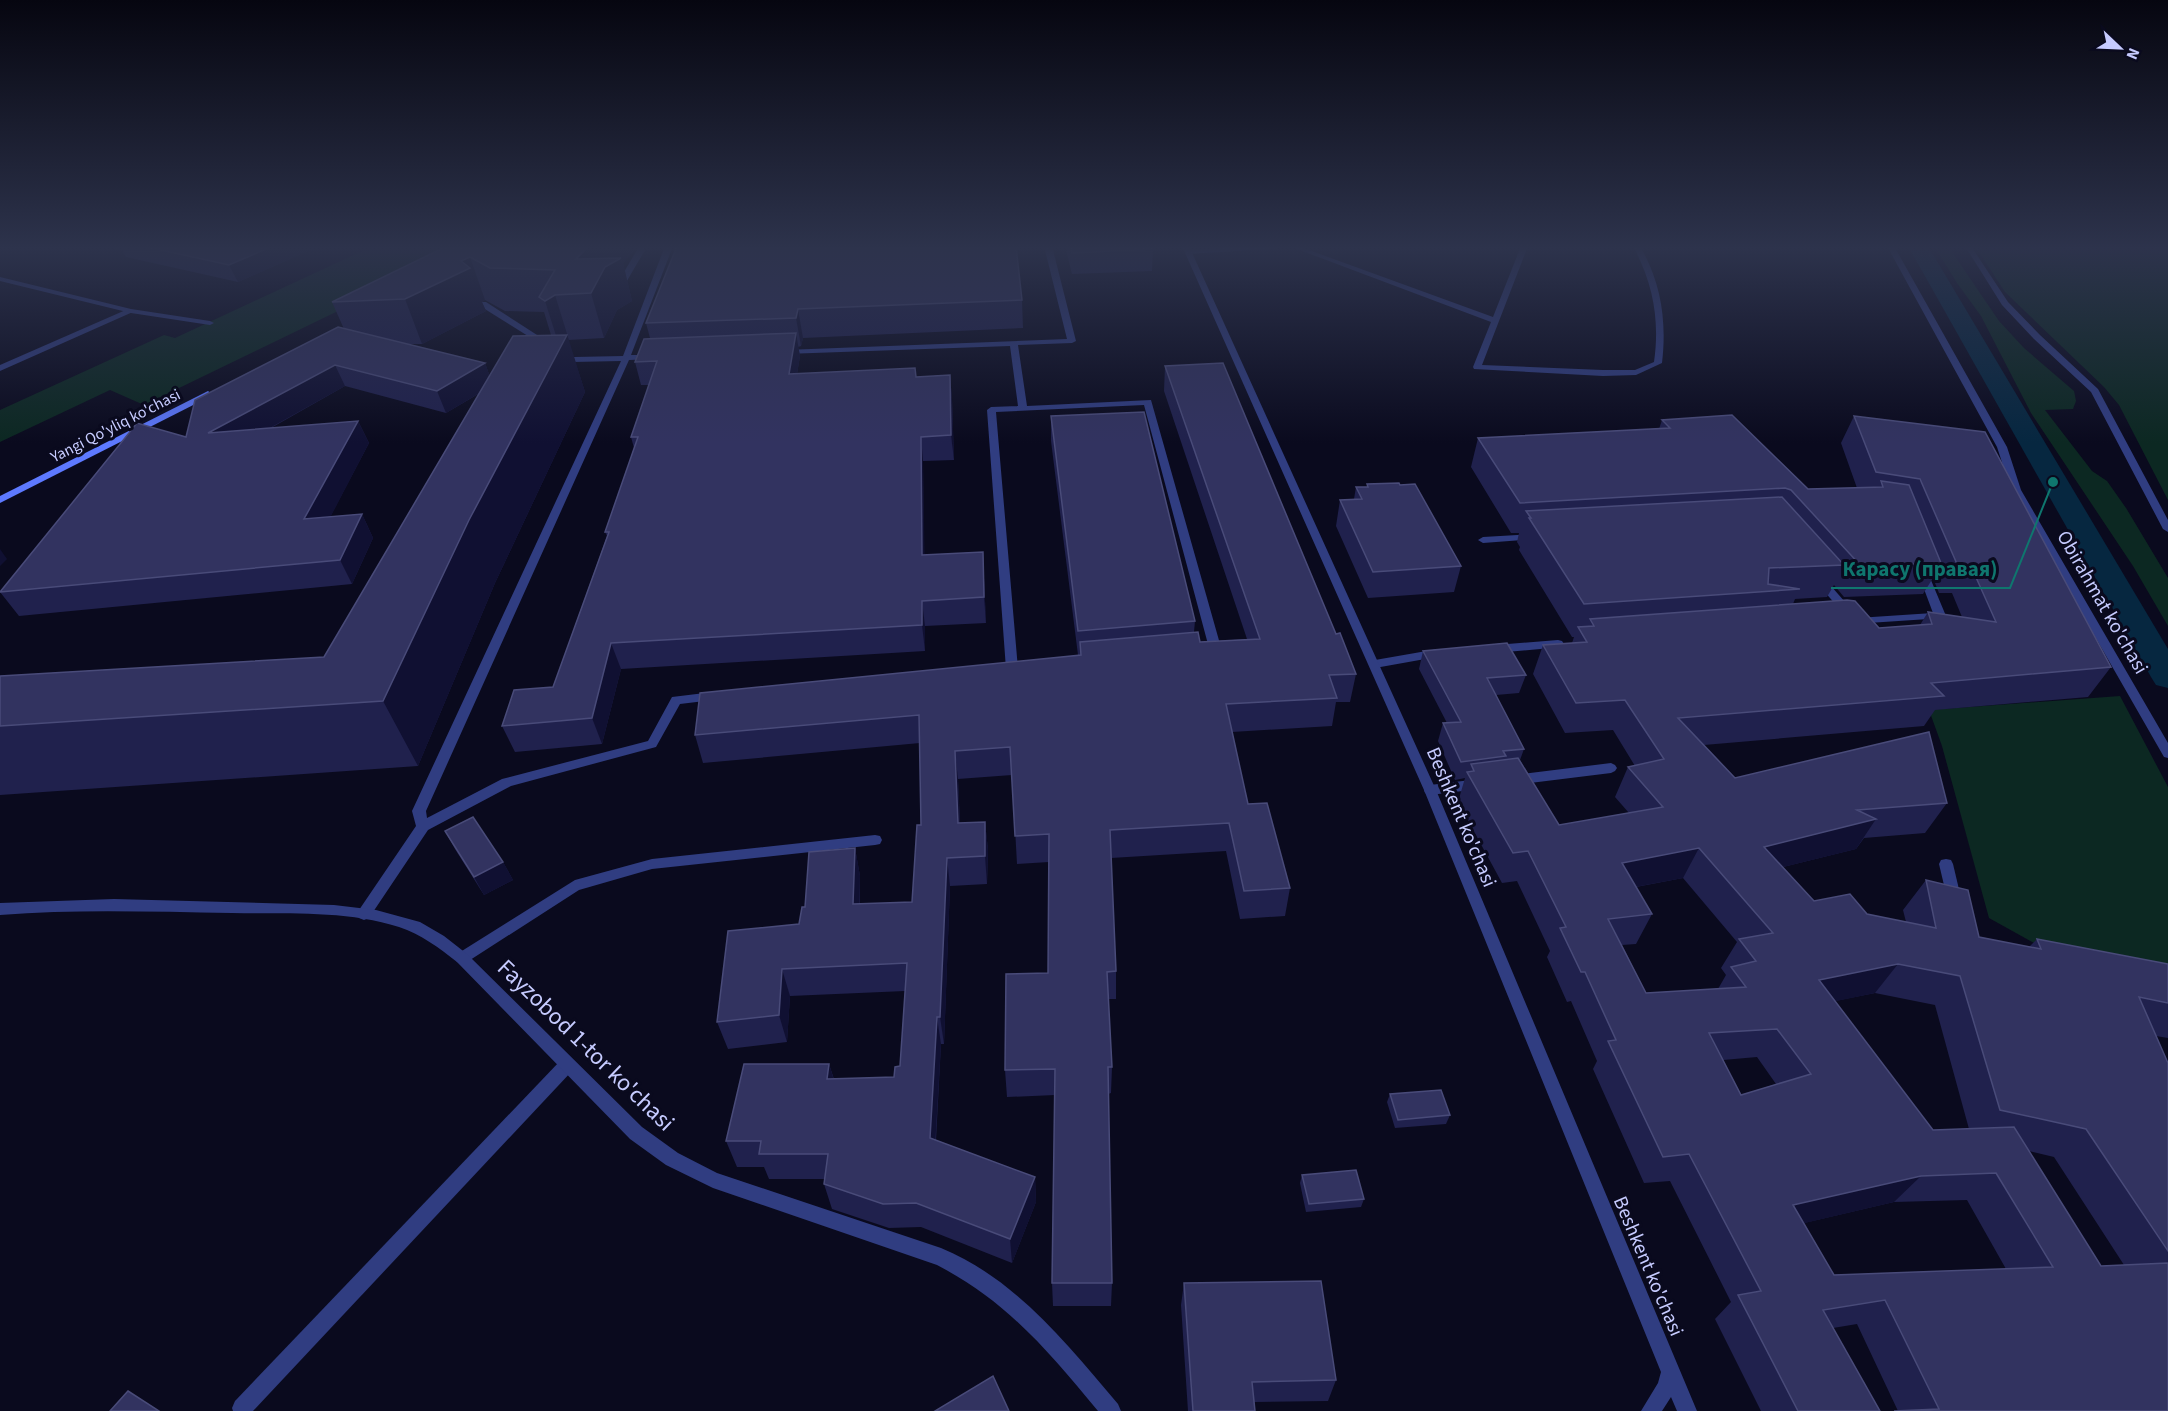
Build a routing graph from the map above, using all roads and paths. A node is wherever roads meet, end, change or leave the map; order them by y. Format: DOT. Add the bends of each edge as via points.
graph roads {
  1 [pos="127,312"];
  2 [pos="142,312"];
  3 [pos="495,312"];
  4 [pos="644,312"];
  5 [pos="1065,312"];
  6 [pos="1215,312"];
  7 [pos="1470,312"];
  8 [pos="1499,312"];
  9 [pos="1658,312"];
  10 [pos="1927,312"];
  11 [pos="2013,312"];
  12 [pos="1495,321"];
  13 [pos="210,323"];
  14 [pos="1014,343"];
  15 [pos="779,352"];
  16 [pos="661,356"];
  17 [pos="626,358"];
  18 [pos="0,368"];
  19 [pos="213,392"];
  20 [pos="1023,409"];
  21 [pos="0,500"];
  22 [pos="2168,529"];
  23 [pos="1543,537"];
  24 [pos="1483,540"];
  25 [pos="1919,563"];
  26 [pos="1810,568"];
  27 [pos="1575,643"];
  28 [pos="1481,650"];
  29 [pos="1205,652"];
  30 [pos="1446,652"];
  31 [pos="1375,664"];
  32 [pos="1012,669"];
  33 [pos="722,695"];
  34 [pos="2168,754"];
  35 [pos="1611,768"];
  36 [pos="1430,790"];
  37 [pos="423,826"];
  38 [pos="875,840"];
  39 [pos="1946,864"];
  40 [pos="0,909"];
  41 [pos="364,914"];
  42 [pos="1958,916"];
  43 [pos="462,958"];
  44 [pos="566,1065"];
  45 [pos="1671,1372"];
  46 [pos="242,1408"];
  47 [pos="1111,1411"];
  48 [pos="1651,1411"];
  49 [pos="1688,1411"];
  1 -- 18 [label="street"];
  2 -- 13 [label="street"];
  3 -- 17 [label="street" via="572,360"];
  4 -- 17 [label="street"];
  5 -- 14 [label="street" via="1072,341"];
  6 -- 31 [label="street, Beshkent ko'chasi"];
  7 -- 12 [label="street"];
  8 -- 12 [label="street"];
  9 -- 12 [label="street" via="1662,337 1658,363 1636,372 1477,367"];
  10 -- 34 [label="street, Obirahmat ko'chasi" via="2002,447 2016,490"];
  11 -- 22 [label="street" via="2095,391"];
  14 -- 15 [label="street"];
  14 -- 20 [label="street"];
  16 -- 17 [label="street"];
  17 -- 37 [label="street" via="419,811"];
  19 -- 21 [label="street, Yangi Qo'yliq ko'chasi"];
  20 -- 29 [label="street" via="1148,402 1216,651"];
  20 -- 32 [label="street" via="991,410"];
  23 -- 24 [label="street"];
  25 -- 26 [label="street" via="1940,616 1851,623"];
  27 -- 28 [label="street"];
  30 -- 31 [label="street"];
  31 -- 36 [label="street, Beshkent ko'chasi"];
  33 -- 37 [label="street" via="676,700 652,744 507,782"];
  35 -- 36 [label="street"];
  36 -- 45 [label="street, Beshkent ko'chasi"];
  37 -- 41 [label="street"];
  38 -- 43 [label="street" via="652,864 575,886"];
  39 -- 42 [label="street"];
  40 -- 41 [label="street, Fayzobod 1-tor ko'chasi" via="194,906"];
  41 -- 43 [label="street, Fayzobod 1-tor ko'chasi" via="419,928"];
  43 -- 44 [label="street, Fayzobod 1-tor ko'chasi"];
  44 -- 46 [label="street"];
  44 -- 47 [label="street, Fayzobod 1-tor ko'chasi" via="636,1134 713,1180 969,1270 1020,1308"];
  45 -- 48 [label="street"];
  45 -- 49 [label="street, Beshkent ko'chasi"];
}
